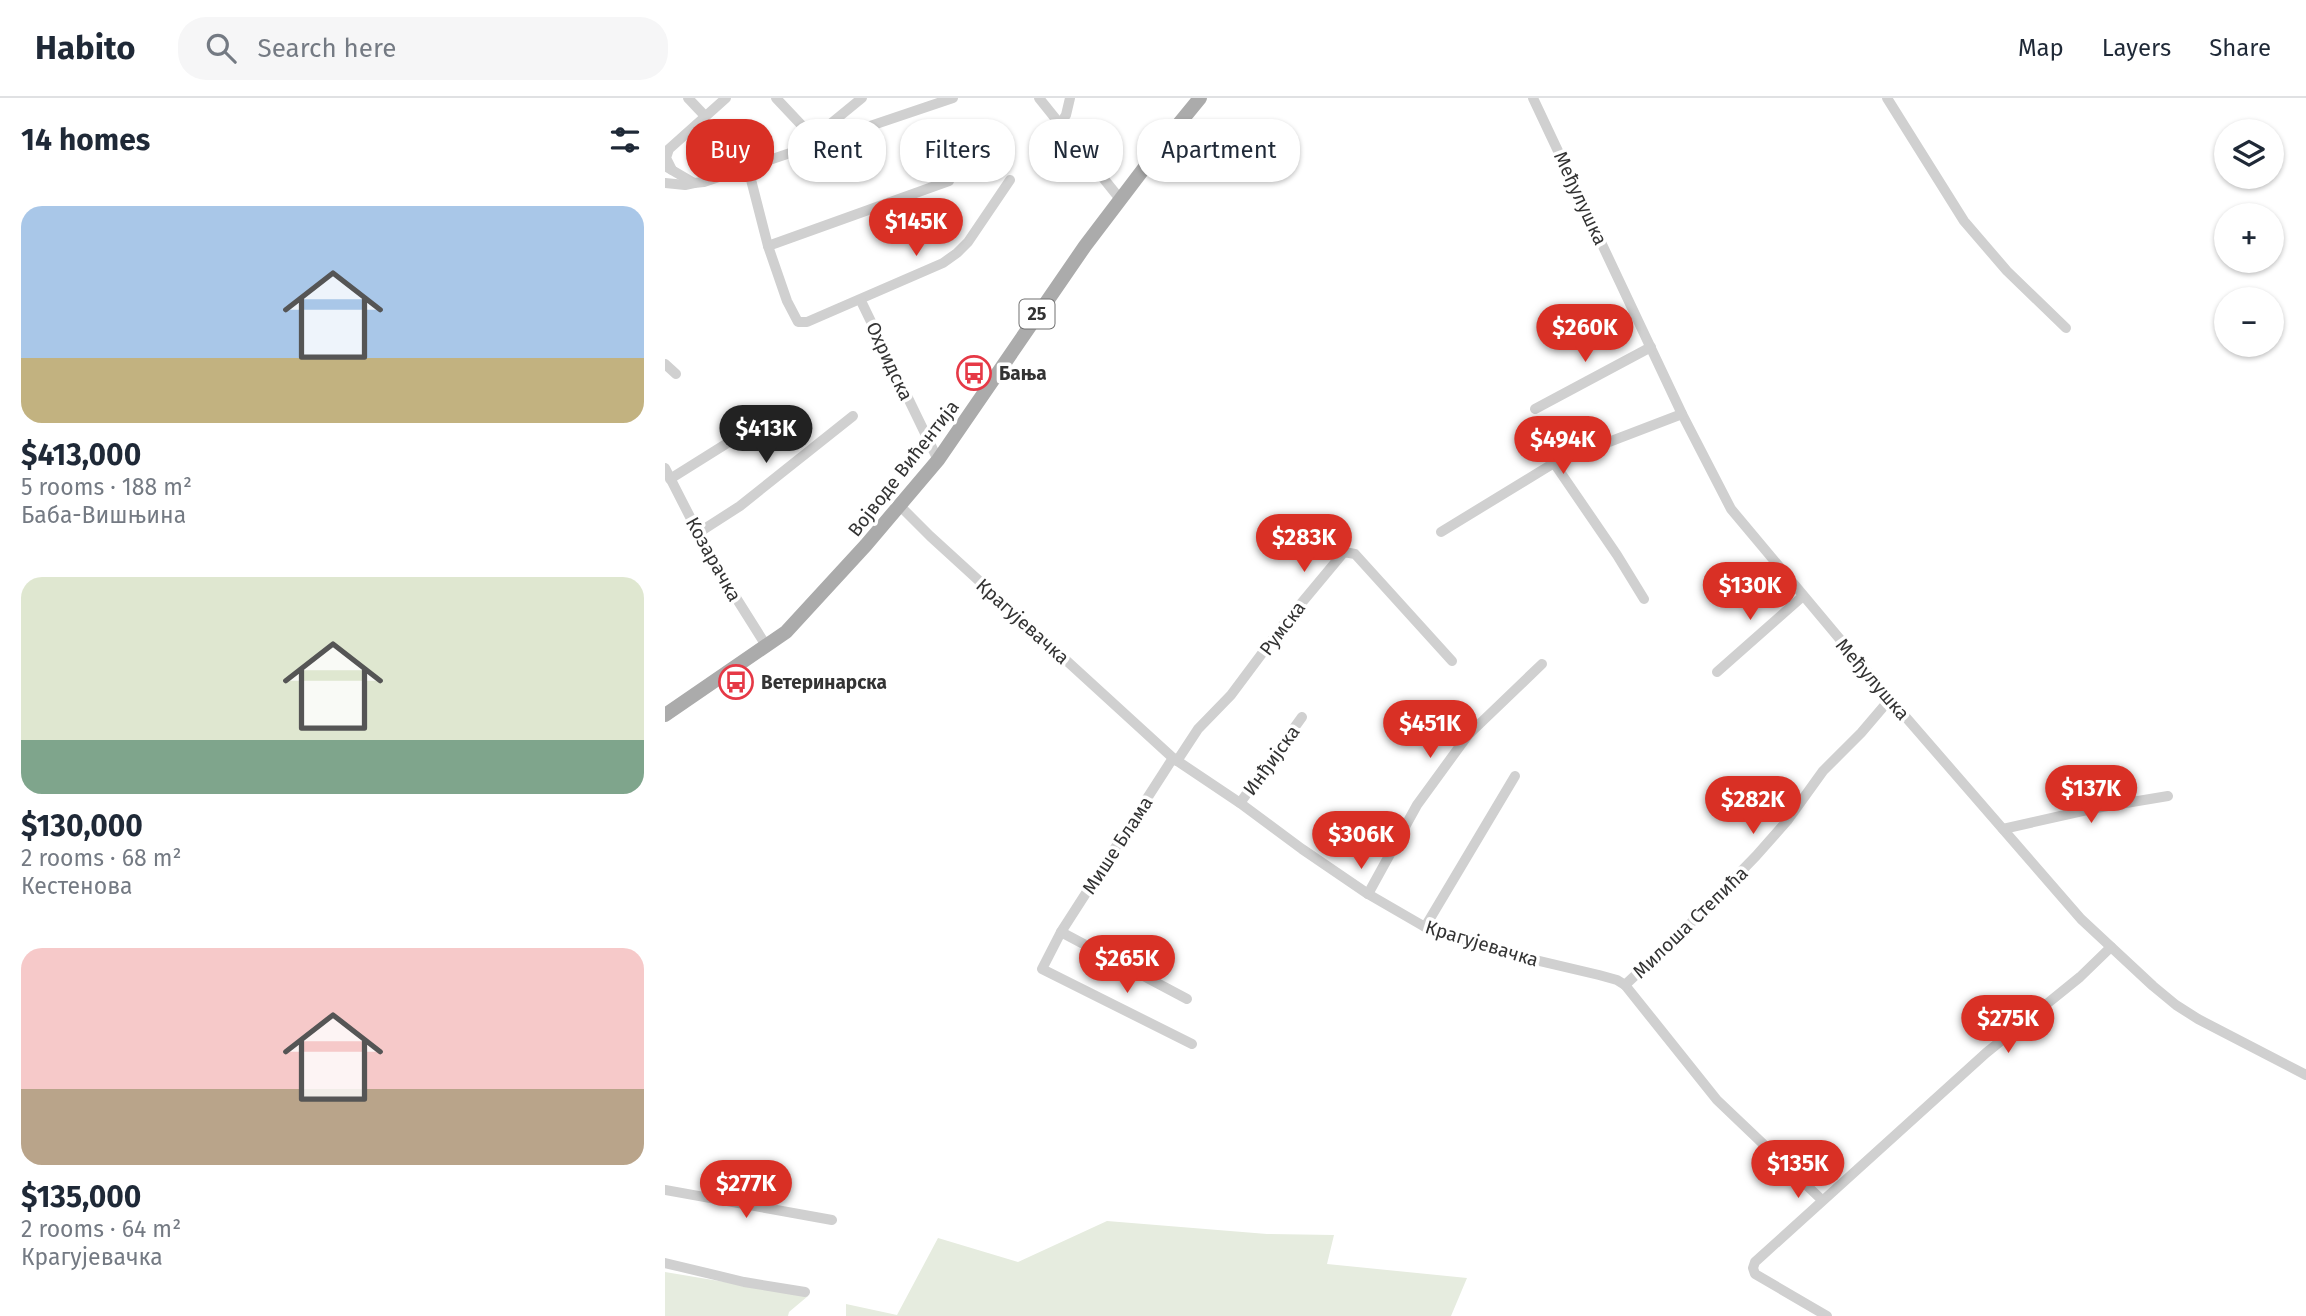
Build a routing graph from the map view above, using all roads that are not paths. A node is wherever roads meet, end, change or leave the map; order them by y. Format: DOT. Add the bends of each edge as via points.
graph roads {
  1 [pos="688,98"];
  2 [pos="726,98"];
  3 [pos="776,98"];
  4 [pos="862,98"];
  5 [pos="953,98"];
  6 [pos="1039,98"];
  7 [pos="1070,98"];
  8 [pos="1200,98"];
  9 [pos="1534,98"];
  10 [pos="1887,98"];
  11 [pos="705,116"];
  12 [pos="796,119"];
  13 [pos="836,119"];
  14 [pos="1057,119"];
  15 [pos="1064,119"];
  16 [pos="886,121"];
  17 [pos="668,168"];
  18 [pos="698,182"];
  19 [pos="752,182"];
  20 [pos="946,182"];
  21 [pos="1009,182"];
  22 [pos="1107,182"];
  23 [pos="665,183"];
  24 [pos="694,183"];
  25 [pos="1120,199"];
  26 [pos="768,246"];
  27 [pos="861,300"];
  28 [pos="2066,328"];
  29 [pos="1651,347"];
  30 [pos="665,364"];
  31 [pos="676,374"];
  32 [pos="1535,410"];
  33 [pos="1682,414"];
  34 [pos="853,416"];
  35 [pos="761,422"];
  36 [pos="938,460"];
  37 [pos="1554,463"];
  38 [pos="668,473"];
  39 [pos="900,506"];
  40 [pos="1441,532"];
  41 [pos="698,533"];
  42 [pos="1803,596"];
  43 [pos="1644,599"];
  44 [pos="767,647"];
  45 [pos="1452,661"];
  46 [pos="1542,664"];
  47 [pos="1717,672"];
  48 [pos="1890,699"];
  49 [pos="665,715"];
  50 [pos="1302,717"];
  51 [pos="1175,759"];
  52 [pos="1515,776"];
  53 [pos="2168,796"];
  54 [pos="1240,803"];
  55 [pos="2003,830"];
  56 [pos="1368,894"];
  57 [pos="1425,928"];
  58 [pos="1061,932"];
  59 [pos="2111,947"];
  60 [pos="1625,985"];
  61 [pos="1188,999"];
  62 [pos="1192,1044"];
  63 [pos="2306,1075"];
  64 [pos="665,1190"];
  65 [pos="1822,1200"];
  66 [pos="832,1220"];
  67 [pos="665,1263"];
  68 [pos="805,1292"];
  69 [pos="1827,1316"];
  1 -- 11 [label="street"];
  2 -- 11 [label="street"];
  3 -- 12 [label="street"];
  4 -- 13 [label="street"];
  5 -- 16 [label="street"];
  6 -- 14 [label="street"];
  7 -- 15 [label="street"];
  8 -- 25 [label="main road, Војводе Вићентија / 25"];
  9 -- 29 [label="street, Међулушка"];
  10 -- 28 [label="street" via="1964,221"];
  11 -- 17 [label="street" via="669,149"];
  17 -- 24 [label="street"];
  18 -- 24 [label="street"];
  19 -- 26 [label="street"];
  20 -- 26 [label="street"];
  21 -- 27 [label="street" via="957,253"];
  22 -- 25 [label="street"];
  23 -- 24 [label="street"];
  25 -- 36 [label="main road, Војводе Вићентија / 25"];
  26 -- 27 [label="street" via="798,322 807,323"];
  27 -- 36 [label="street, Охридска"];
  29 -- 32 [label="street"];
  29 -- 33 [label="street, Међулушка"];
  30 -- 31 [label="street"];
  33 -- 37 [label="street"];
  33 -- 42 [label="street, Међулушка" via="1731,509"];
  34 -- 41 [label="street" via="740,506"];
  35 -- 38 [label="street"];
  36 -- 39 [label="main road, Војводе Вићентија / 25"];
  37 -- 40 [label="street"];
  37 -- 43 [label="street"];
  38 -- 41 [label="street, Козарачка"];
  39 -- 44 [label="main road, Војводе Вићентија / 25" via="802,617"];
  39 -- 51 [label="street, Крагујевачка"];
  41 -- 44 [label="street, Козарачка"];
  42 -- 47 [label="street"];
  42 -- 48 [label="street, Међулушка"];
  44 -- 49 [label="main road, Војводе Вићентија / 25"];
  45 -- 51 [label="street, Румска" via="1355,554 1344,552"];
  46 -- 56 [label="street" via="1468,735 1417,805"];
  48 -- 55 [label="street, Међулушка"];
  48 -- 60 [label="street, Милоша Степића" via="1815,780 1756,856"];
  50 -- 54 [label="street, Инђијска"];
  51 -- 54 [label="street, Крагујевачка"];
  51 -- 58 [label="street, Мише Блама"];
  52 -- 57 [label="street"];
  53 -- 55 [label="street"];
  54 -- 56 [label="street, Крагујевачка"];
  55 -- 59 [label="street, Међулушка"];
  56 -- 57 [label="street, Крагујевачка"];
  57 -- 60 [label="street, Крагујевачка"];
  58 -- 61 [label="street"];
  58 -- 62 [label="street, Мише Блама" via="1042,969"];
  59 -- 63 [label="street, Међулушка" via="2198,1019"];
  59 -- 65 [label="street"];
  60 -- 65 [label="street" via="1717,1100"];
  64 -- 66 [label="street"];
  65 -- 69 [label="street" via="1753,1268 1757,1276"];
  67 -- 68 [label="street"];
}
